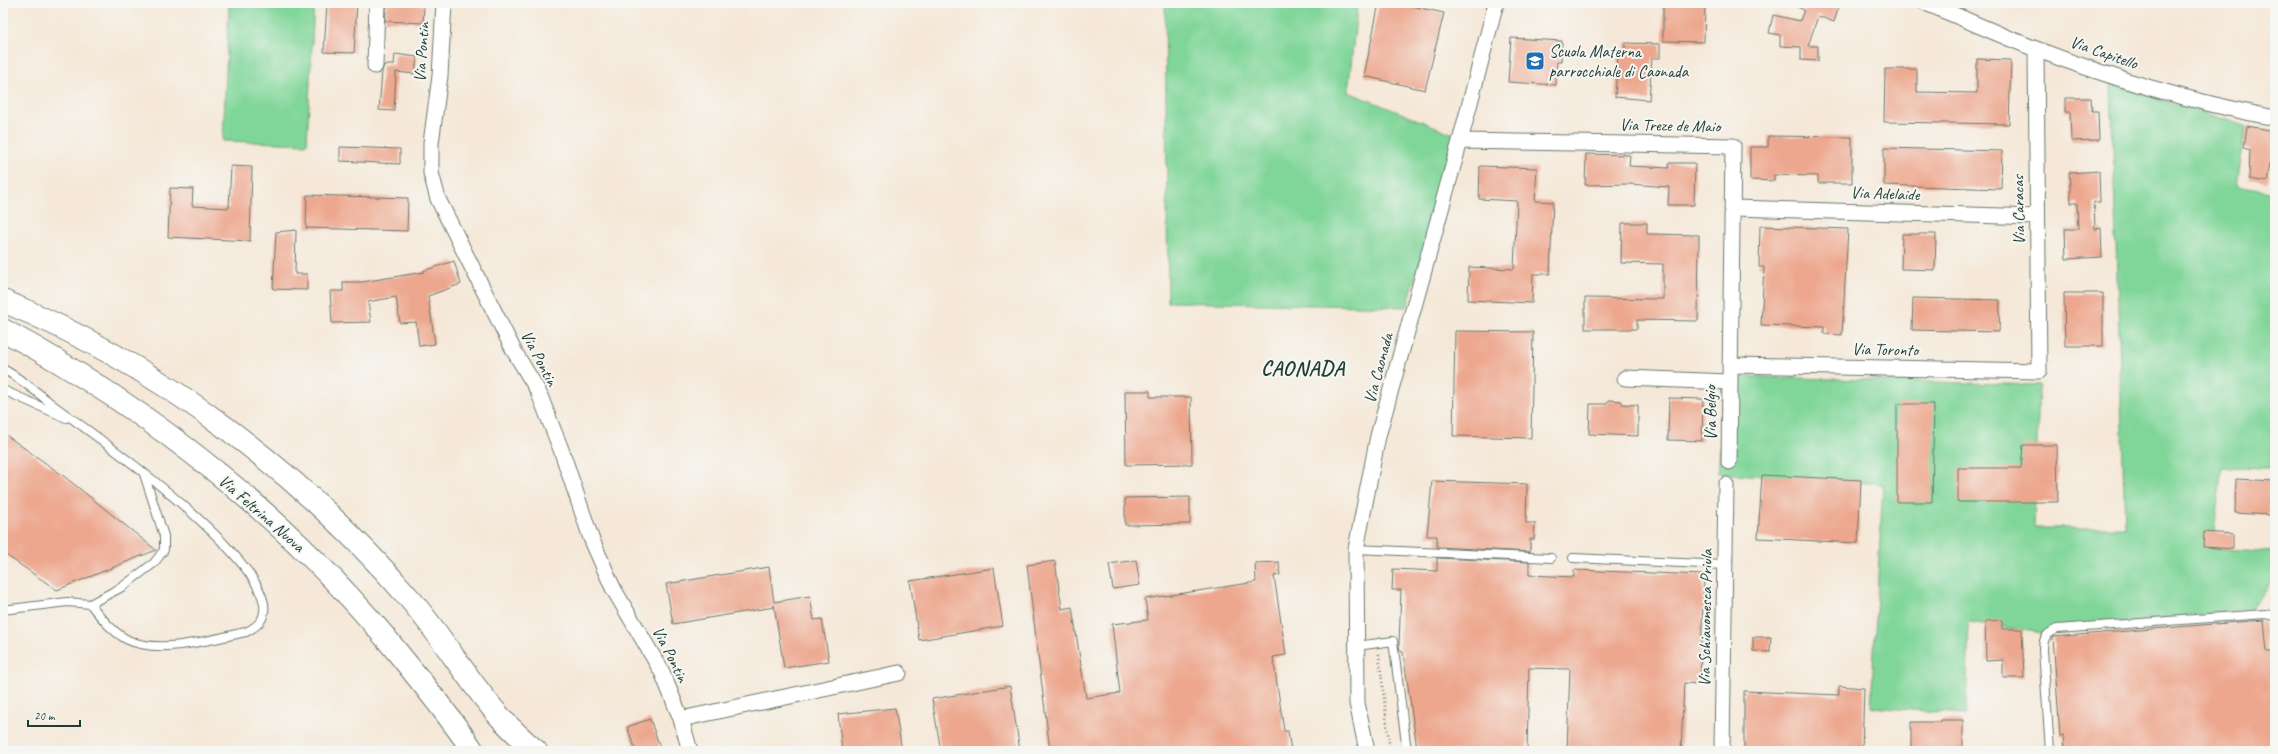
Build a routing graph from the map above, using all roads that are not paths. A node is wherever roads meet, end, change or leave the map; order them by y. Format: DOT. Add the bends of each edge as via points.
graph roads {
  1 [pos="377,3"];
  2 [pos="444,3"];
  3 [pos="1496,3"];
  4 [pos="1926,3"];
  5 [pos="2036,49"];
  6 [pos="375,66"];
  7 [pos="2275,118"];
  8 [pos="1460,141"];
  9 [pos="1732,208"];
  10 [pos="2037,217"];
  11 [pos="3,301"];
  12 [pos="3,330"];
  13 [pos="1730,365"];
  14 [pos="3,369"];
  15 [pos="2039,371"];
  16 [pos="1625,378"];
  17 [pos="1730,382"];
  18 [pos="3,390"];
  19 [pos="83,426"];
  20 [pos="1729,462"];
  21 [pos="144,472"];
  22 [pos="1726,485"];
  23 [pos="1356,549"];
  24 [pos="1551,558"];
  25 [pos="1573,558"];
  26 [pos="1725,565"];
  27 [pos="90,604"];
  28 [pos="3,610"];
  29 [pos="2275,616"];
  30 [pos="1357,646"];
  31 [pos="898,673"];
  32 [pos="498,716"];
  33 [pos="681,719"];
  34 [pos="473,751"];
  35 [pos="519,751"];
  36 [pos="536,751"];
  37 [pos="690,751"];
  38 [pos="1367,751"];
  39 [pos="1407,751"];
  40 [pos="1722,751"];
  41 [pos="2050,751"];
  1 -- 6 [label="street"];
  2 -- 33 [label="street, Via Pontin" via="440,76 431,143 431,174 438,199 514,350 538,391 591,538 613,588 662,672"];
  3 -- 8 [label="street, Via Caonada"];
  4 -- 5 [label="street, Via Capitello"];
  5 -- 7 [label="street, Via Capitello" via="2131,82 2215,106"];
  5 -- 10 [label="street, Via Caracas"];
  8 -- 9 [label="street, Via Treze de Maio" via="1732,146"];
  8 -- 23 [label="street, Via Caonada" via="1378,436"];
  9 -- 10 [label="street, Via Adelaide"];
  9 -- 13 [label="street, Via Treze de Maio"];
  10 -- 15 [label="street, Via Caracas"];
  11 -- 32 [label="main road" via="70,331 162,384 220,424 294,483 353,537 410,599"];
  12 -- 34 [label="main road, Via Feltrina Nuova" via="58,361 140,415 216,473 285,531 329,573 389,641"];
  13 -- 15 [label="street, Via Toronto"];
  13 -- 17 [label="street, Via Belgio"];
  14 -- 19 [label="lane"];
  16 -- 17 [label="street"];
  17 -- 20 [label="street, Via Belgio"];
  18 -- 19 [label="lane"];
  19 -- 21 [label="lane"];
  21 -- 27 [label="lane" via="164,536 164,550 154,563 137,577"];
  21 -- 27 [label="lane" via="204,524 247,572 259,590 264,605 264,617 257,626 246,632 168,646 143,645 128,640 112,629"];
  22 -- 26 [label="street, Via Schiavonesca Priula"];
  23 -- 24 [label="lane"];
  23 -- 30 [label="street, Via Caonada"];
  25 -- 26 [label="lane"];
  26 -- 40 [label="street, Via Schiavonesca Priula"];
  27 -- 28 [label="lane" via="67,602"];
  29 -- 41 [label="lane" via="2265,614 2057,629 2048,633 2043,640 2043,650"];
  30 -- 38 [label="street, Via Caonada" via="1357,704"];
  30 -- 39 [label="lane" via="1393,642"];
  31 -- 33 [label="street"];
  32 -- 35 [label="main road"];
  32 -- 36 [label="main road"];
  33 -- 37 [label="street, Via Pontin"];
}
